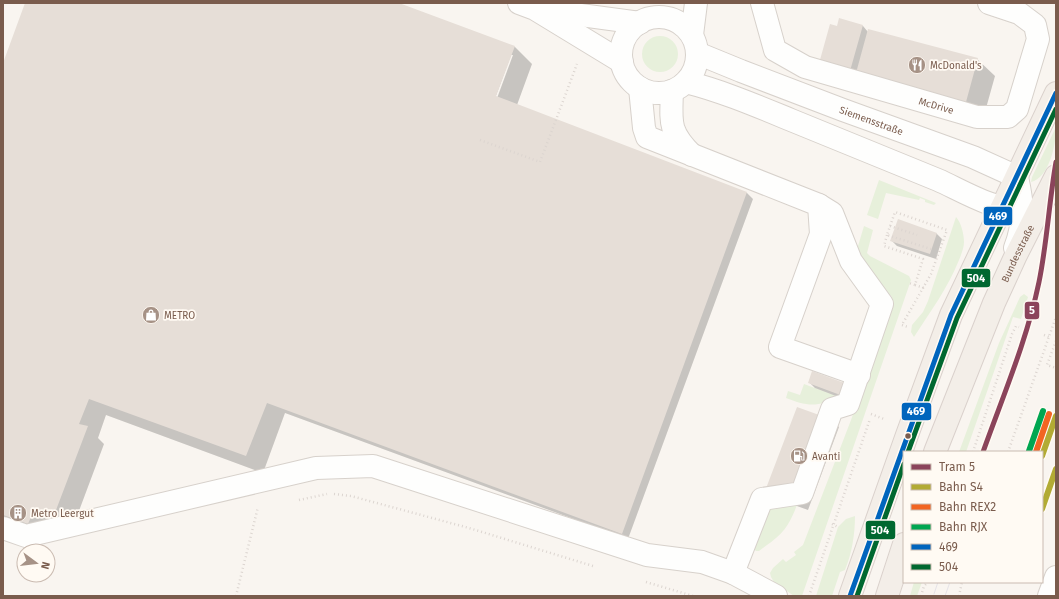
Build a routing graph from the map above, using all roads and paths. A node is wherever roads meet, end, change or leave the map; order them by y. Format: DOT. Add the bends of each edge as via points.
graph roads {
  1 [pos="696,3"];
  2 [pos="762,3"];
  3 [pos="992,3"];
  4 [pos="527,6"];
  5 [pos="654,14"];
  6 [pos="694,44"];
  7 [pos="579,58"];
  8 [pos="622,62"];
  9 [pos="679,86"];
  10 [pos="640,88"];
  11 [pos="1056,93"];
  12 [pos="480,140"];
  13 [pos="693,156"];
  14 [pos="1056,172"];
  15 [pos="1056,176"];
  16 [pos="1017,177"];
  17 [pos="819,205"];
  18 [pos="1023,207"];
  19 [pos="1000,208"];
  20 [pos="890,226"];
  21 [pos="888,235"];
  22 [pos="917,235"];
  23 [pos="934,250"];
  24 [pos="909,283"];
  25 [pos="915,285"];
  26 [pos="924,288"];
  27 [pos="994,303"];
  28 [pos="1056,317"];
  29 [pos="902,325"];
  30 [pos="908,327"];
  31 [pos="1019,327"];
  32 [pos="900,332"];
  33 [pos="1044,336"];
  34 [pos="1049,337"];
  35 [pos="1056,341"];
  36 [pos="1046,348"];
  37 [pos="1053,350"];
  38 [pos="1056,368"];
  39 [pos="859,375"];
  40 [pos="874,407"];
  41 [pos="865,412"];
  42 [pos="871,414"];
  43 [pos="884,418"];
  44 [pos="935,451"];
  45 [pos="973,451"];
  46 [pos="1008,451"];
  47 [pos="294,500"];
  48 [pos="253,508"];
  49 [pos="832,524"];
  50 [pos="838,527"];
  51 [pos="3,528"];
  52 [pos="903,547"];
  53 [pos="596,567"];
  54 [pos="733,573"];
  55 [pos="1056,577"];
  56 [pos="641,580"];
  57 [pos="927,583"];
  58 [pos="962,583"];
  59 [pos="236,596"];
  60 [pos="693,596"];
  61 [pos="776,596"];
  62 [pos="809,596"];
  63 [pos="850,596"];
  64 [pos="887,596"];
  65 [pos="921,596"];
  66 [pos="959,596"];
  67 [pos="1049,596"];
  1 -- 6 [label="street"];
  2 -- 3 [label="street, McDrive" via="776,50 805,67 977,117 1008,117 1016,109 1038,39 1035,25 1019,13"];
  4 -- 5 [label="street"];
  4 -- 8 [label="street"];
  5 -- 6 [label="street" via="675,20 684,27"];
  5 -- 8 [label="street" via="630,31 624,41"];
  6 -- 9 [label="street" via="695,68 690,78"];
  6 -- 16 [label="street, Siemensstraße" via="741,71 973,157"];
  7 -- 12 [label="path" via="540,162"];
  8 -- 10 [label="street" via="632,81"];
  9 -- 10 [label="street" via="661,93"];
  9 -- 13 [label="street" via="672,127 679,142"];
  9 -- 19 [label="street" via="707,87 950,185"];
  10 -- 13 [label="street" via="647,137"];
  11 -- 16 [label="main road"];
  13 -- 17 [label="street"];
  14 -- 18 [label="street" via="1037,198"];
  15 -- 27 [label="main road, Bundesstraße"];
  16 -- 18 [label="street"];
  16 -- 19 [label="main road"];
  17 -- 39 [label="street" via="832,213 851,261 882,304"];
  17 -- 39 [label="street" via="821,234 780,347"];
  18 -- 19 [label="street"];
  18 -- 27 [label="street" via="1017,243"];
  19 -- 63 [label="main road" via="951,315"];
  20 -- 21 [label="path"];
  20 -- 22 [label="path"];
  20 -- 26 [label="path" via="895,212 947,230"];
  21 -- 23 [label="path"];
  21 -- 25 [label="path" via="884,246 923,259"];
  24 -- 25 [label="path"];
  25 -- 26 [label="path"];
  26 -- 29 [label="path"];
  27 -- 44 [label="main road, Bundesstraße"];
  28 -- 34 [label="path"];
  29 -- 30 [label="path"];
  29 -- 32 [label="path"];
  31 -- 45 [label="path" via="1016,326 1014,330"];
  33 -- 34 [label="path"];
  34 -- 36 [label="path"];
  35 -- 37 [label="path"];
  36 -- 37 [label="path"];
  36 -- 46 [label="path"];
  37 -- 38 [label="path" via="1047,365"];
  39 -- 54 [label="street" via="848,404 832,409 802,493 762,499"];
  40 -- 42 [label="path"];
  41 -- 42 [label="path"];
  42 -- 43 [label="path"];
  42 -- 49 [label="path"];
  47 -- 53 [label="path" via="330,494 351,496 469,528"];
  48 -- 59 [label="path" via="258,507"];
  49 -- 50 [label="path"];
  49 -- 62 [label="path"];
  51 -- 54 [label="street" via="26,536 316,468 373,466 647,555 702,562"];
  52 -- 64 [label="main road"];
  54 -- 61 [label="street"];
  55 -- 67 [label="street"];
  56 -- 60 [label="path"];
  57 -- 65 [label="path"];
  58 -- 66 [label="path"];
}
